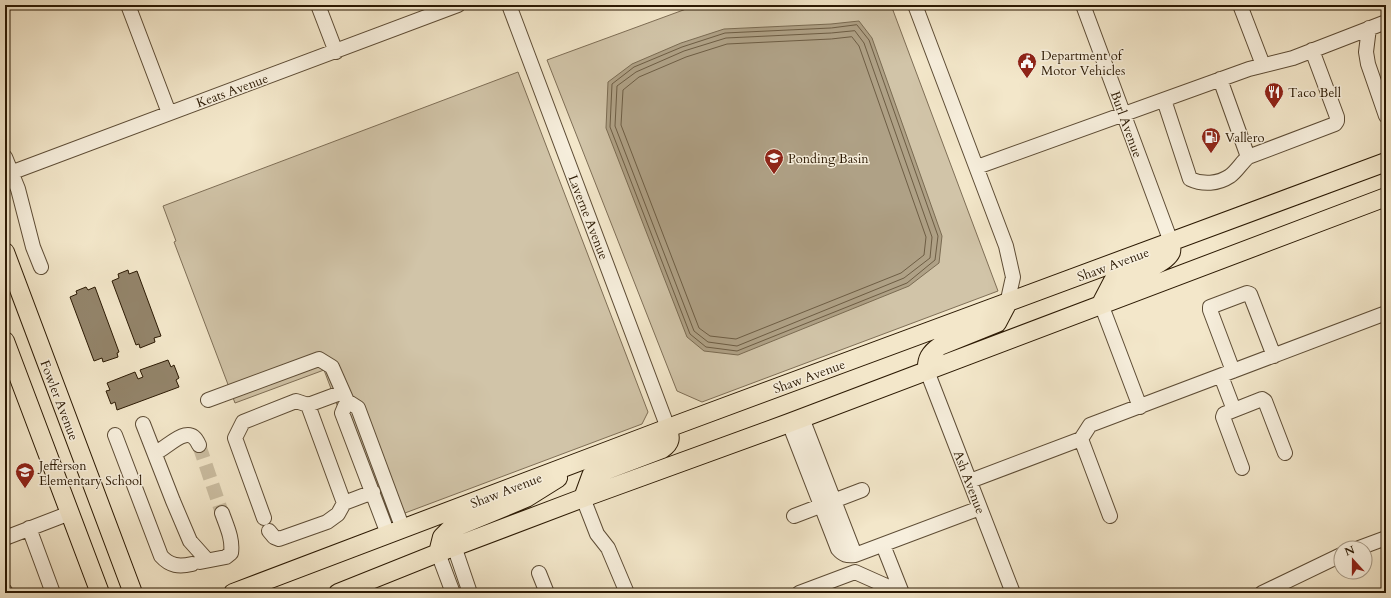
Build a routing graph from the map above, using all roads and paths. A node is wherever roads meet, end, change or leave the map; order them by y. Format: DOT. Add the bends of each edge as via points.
graph roads {
  1 [pos="128,5"];
  2 [pos="318,5"];
  3 [pos="458,5"];
  4 [pos="509,5"];
  5 [pos="916,5"];
  6 [pos="1083,5"];
  7 [pos="1240,5"];
  8 [pos="1386,22"];
  9 [pos="1369,28"];
  10 [pos="1312,50"];
  11 [pos="336,52"];
  12 [pos="1262,65"];
  13 [pos="1220,79"];
  14 [pos="1164,100"];
  15 [pos="169,113"];
  16 [pos="1124,114"];
  17 [pos="1386,116"];
  18 [pos="5,157"];
  19 [pos="1248,157"];
  20 [pos="1386,162"];
  21 [pos="977,167"];
  22 [pos="8,174"];
  23 [pos="1386,197"];
  24 [pos="1171,242"];
  25 [pos="5,252"];
  26 [pos="41,267"];
  27 [pos="1007,304"];
  28 [pos="1101,304"];
  29 [pos="1386,313"];
  30 [pos="5,341"];
  31 [pos="1274,356"];
  32 [pos="927,371"];
  33 [pos="1227,374"];
  34 [pos="345,396"];
  35 [pos="208,400"];
  36 [pos="308,405"];
  37 [pos="1140,407"];
  38 [pos="1234,410"];
  39 [pos="796,420"];
  40 [pos="143,424"];
  41 [pos="668,428"];
  42 [pos="115,435"];
  43 [pos="1081,439"];
  44 [pos="199,445"];
  45 [pos="155,453"];
  46 [pos="1285,453"];
  47 [pos="593,457"];
  48 [pos="1242,468"];
  49 [pos="970,481"];
  50 [pos="862,490"];
  51 [pos="373,492"];
  52 [pos="583,498"];
  53 [pos="344,503"];
  54 [pos="828,503"];
  55 [pos="980,508"];
  56 [pos="70,513"];
  57 [pos="222,513"];
  58 [pos="794,516"];
  59 [pos="1110,516"];
  60 [pos="264,518"];
  61 [pos="29,528"];
  62 [pos="396,531"];
  63 [pos="269,532"];
  64 [pos="5,538"];
  65 [pos="1386,538"];
  66 [pos="1373,543"];
  67 [pos="883,545"];
  68 [pos="446,550"];
  69 [pos="1333,559"];
  70 [pos="196,563"];
  71 [pos="539,573"];
  72 [pos="53,593"];
  73 [pos="100,593"];
  74 [pos="133,593"];
  75 [pos="233,593"];
  76 [pos="338,593"];
  77 [pos="453,593"];
  78 [pos="470,593"];
  79 [pos="547,593"];
  80 [pos="627,593"];
  81 [pos="799,593"];
  82 [pos="902,593"];
  83 [pos="1013,593"];
  84 [pos="1262,593"];
  1 -- 15 [label="street"];
  2 -- 11 [label="street"];
  3 -- 11 [label="street, Keats Avenue"];
  4 -- 41 [label="street, Laverne Avenue"];
  5 -- 21 [label="street"];
  6 -- 16 [label="street, Burl Avenue"];
  7 -- 12 [label="street"];
  8 -- 9 [label="street"];
  9 -- 10 [label="street"];
  9 -- 17 [label="street" via="1366,52 1368,64"];
  10 -- 12 [label="street" via="1293,58"];
  10 -- 19 [label="street" via="1338,118 1337,122"];
  11 -- 15 [label="street, Keats Avenue"];
  12 -- 13 [label="street"];
  13 -- 14 [label="street"];
  13 -- 19 [label="street"];
  14 -- 16 [label="street"];
  14 -- 19 [label="street" via="1190,179 1198,183 1211,184 1230,176"];
  15 -- 22 [label="street, Keats Avenue"];
  16 -- 21 [label="street"];
  16 -- 24 [label="street, Burl Avenue"];
  18 -- 22 [label="street"];
  20 -- 24 [label="main road, Shaw Avenue"];
  21 -- 27 [label="street" via="1006,246 1013,277"];
  22 -- 26 [label="street" via="18,189 33,247"];
  23 -- 28 [label="main road"];
  24 -- 27 [label="main road, Shaw Avenue"];
  24 -- 28 [label="main road" via="1171,251 1158,264 1113,281"];
  25 -- 74 [label="main road, Fowler Avenue"];
  27 -- 32 [label="main road" via="998,323 932,351 926,363"];
  27 -- 41 [label="main road, Shaw Avenue"];
  28 -- 32 [label="main road"];
  28 -- 37 [label="street"];
  29 -- 31 [label="street"];
  30 -- 56 [label="main road"];
  31 -- 33 [label="street"];
  31 -- 33 [label="street" via="1250,294 1210,307"];
  32 -- 39 [label="main road"];
  32 -- 49 [label="street, Ash Avenue"];
  33 -- 37 [label="street"];
  33 -- 38 [label="street"];
  34 -- 35 [label="street" via="332,367 319,359"];
  34 -- 36 [label="street"];
  34 -- 51 [label="street" via="342,413"];
  34 -- 62 [label="street" via="358,408"];
  36 -- 53 [label="street"];
  36 -- 60 [label="street" via="296,401 243,422 235,438"];
  37 -- 43 [label="street" via="1090,425"];
  38 -- 46 [label="street" via="1262,399 1265,401"];
  38 -- 48 [label="street" via="1223,417"];
  39 -- 52 [label="main road"];
  39 -- 54 [label="street"];
  40 -- 45 [label="street"];
  41 -- 47 [label="main road, Shaw Avenue"];
  41 -- 52 [label="main road" via="671,437 666,447 591,476"];
  42 -- 70 [label="street" via="160,556 174,566"];
  43 -- 49 [label="street"];
  43 -- 59 [label="street"];
  44 -- 45 [label="street" via="196,438 186,435"];
  45 -- 70 [label="street" via="190,540"];
  47 -- 62 [label="main road, Shaw Avenue"];
  47 -- 68 [label="main road" via="526,498 448,530 442,537"];
  49 -- 55 [label="street, Ash Avenue"];
  50 -- 54 [label="street"];
  51 -- 53 [label="street"];
  51 -- 62 [label="street"];
  52 -- 68 [label="main road"];
  52 -- 80 [label="street" via="596,534 608,548"];
  53 -- 63 [label="street" via="338,514 327,522 279,539"];
  54 -- 58 [label="street"];
  54 -- 67 [label="street" via="838,549 842,554 854,555"];
  55 -- 67 [label="street"];
  55 -- 83 [label="street, Ash Avenue"];
  56 -- 61 [label="street"];
  56 -- 73 [label="main road"];
  57 -- 70 [label="street" via="230,534 231,553 226,557"];
  61 -- 64 [label="street"];
  61 -- 72 [label="street"];
  62 -- 75 [label="main road, Shaw Avenue"];
  65 -- 66 [label="street"];
  67 -- 82 [label="street"];
  68 -- 76 [label="main road"];
  68 -- 77 [label="street"];
  68 -- 78 [label="street"];
  69 -- 84 [label="street"];
  71 -- 79 [label="street"];
  81 -- 82 [label="street" via="855,572"];
}
